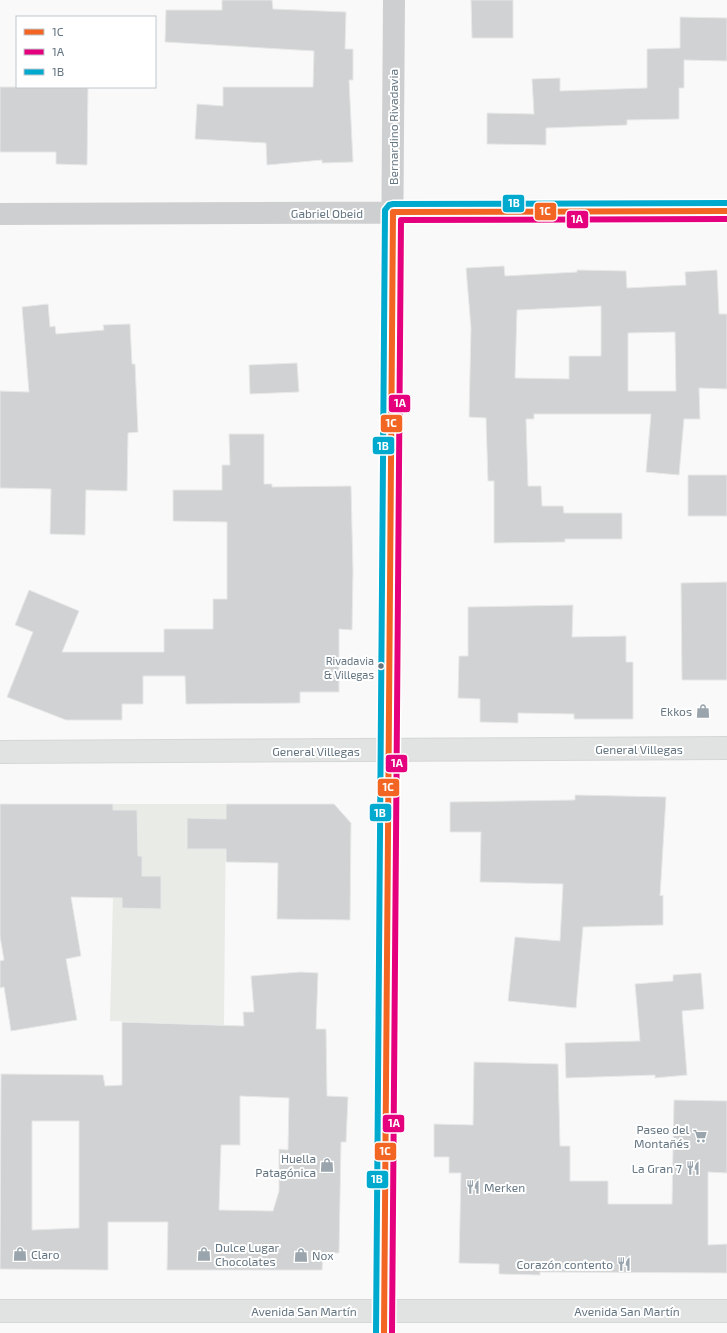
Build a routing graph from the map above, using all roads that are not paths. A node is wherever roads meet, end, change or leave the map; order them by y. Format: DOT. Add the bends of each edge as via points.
graph roads {
  1 [pos="394,0"];
  2 [pos="727,211"];
  3 [pos="392,212"];
  4 [pos="0,214"];
  5 [pos="727,748"];
  6 [pos="388,750"];
  7 [pos="0,752"];
  8 [pos="0,1310"];
  9 [pos="384,1311"];
  10 [pos="727,1311"];
  11 [pos="384,1333"];
  1 -- 3 [label="street, Bernardino Rivadavia"];
  2 -- 3 [label="street, Gabriel Obeid"];
  3 -- 4 [label="street, Gabriel Obeid"];
  3 -- 6 [label="street, Bernardino Rivadavia"];
  5 -- 6 [label="main road, General Villegas"];
  6 -- 7 [label="main road, General Villegas"];
  6 -- 9 [label="street, Bernardino Rivadavia"];
  8 -- 9 [label="main road, Avenida San Martín"];
  9 -- 10 [label="main road, Avenida San Martín"];
  9 -- 11 [label="street, Bernardino Rivadavia"];
}
